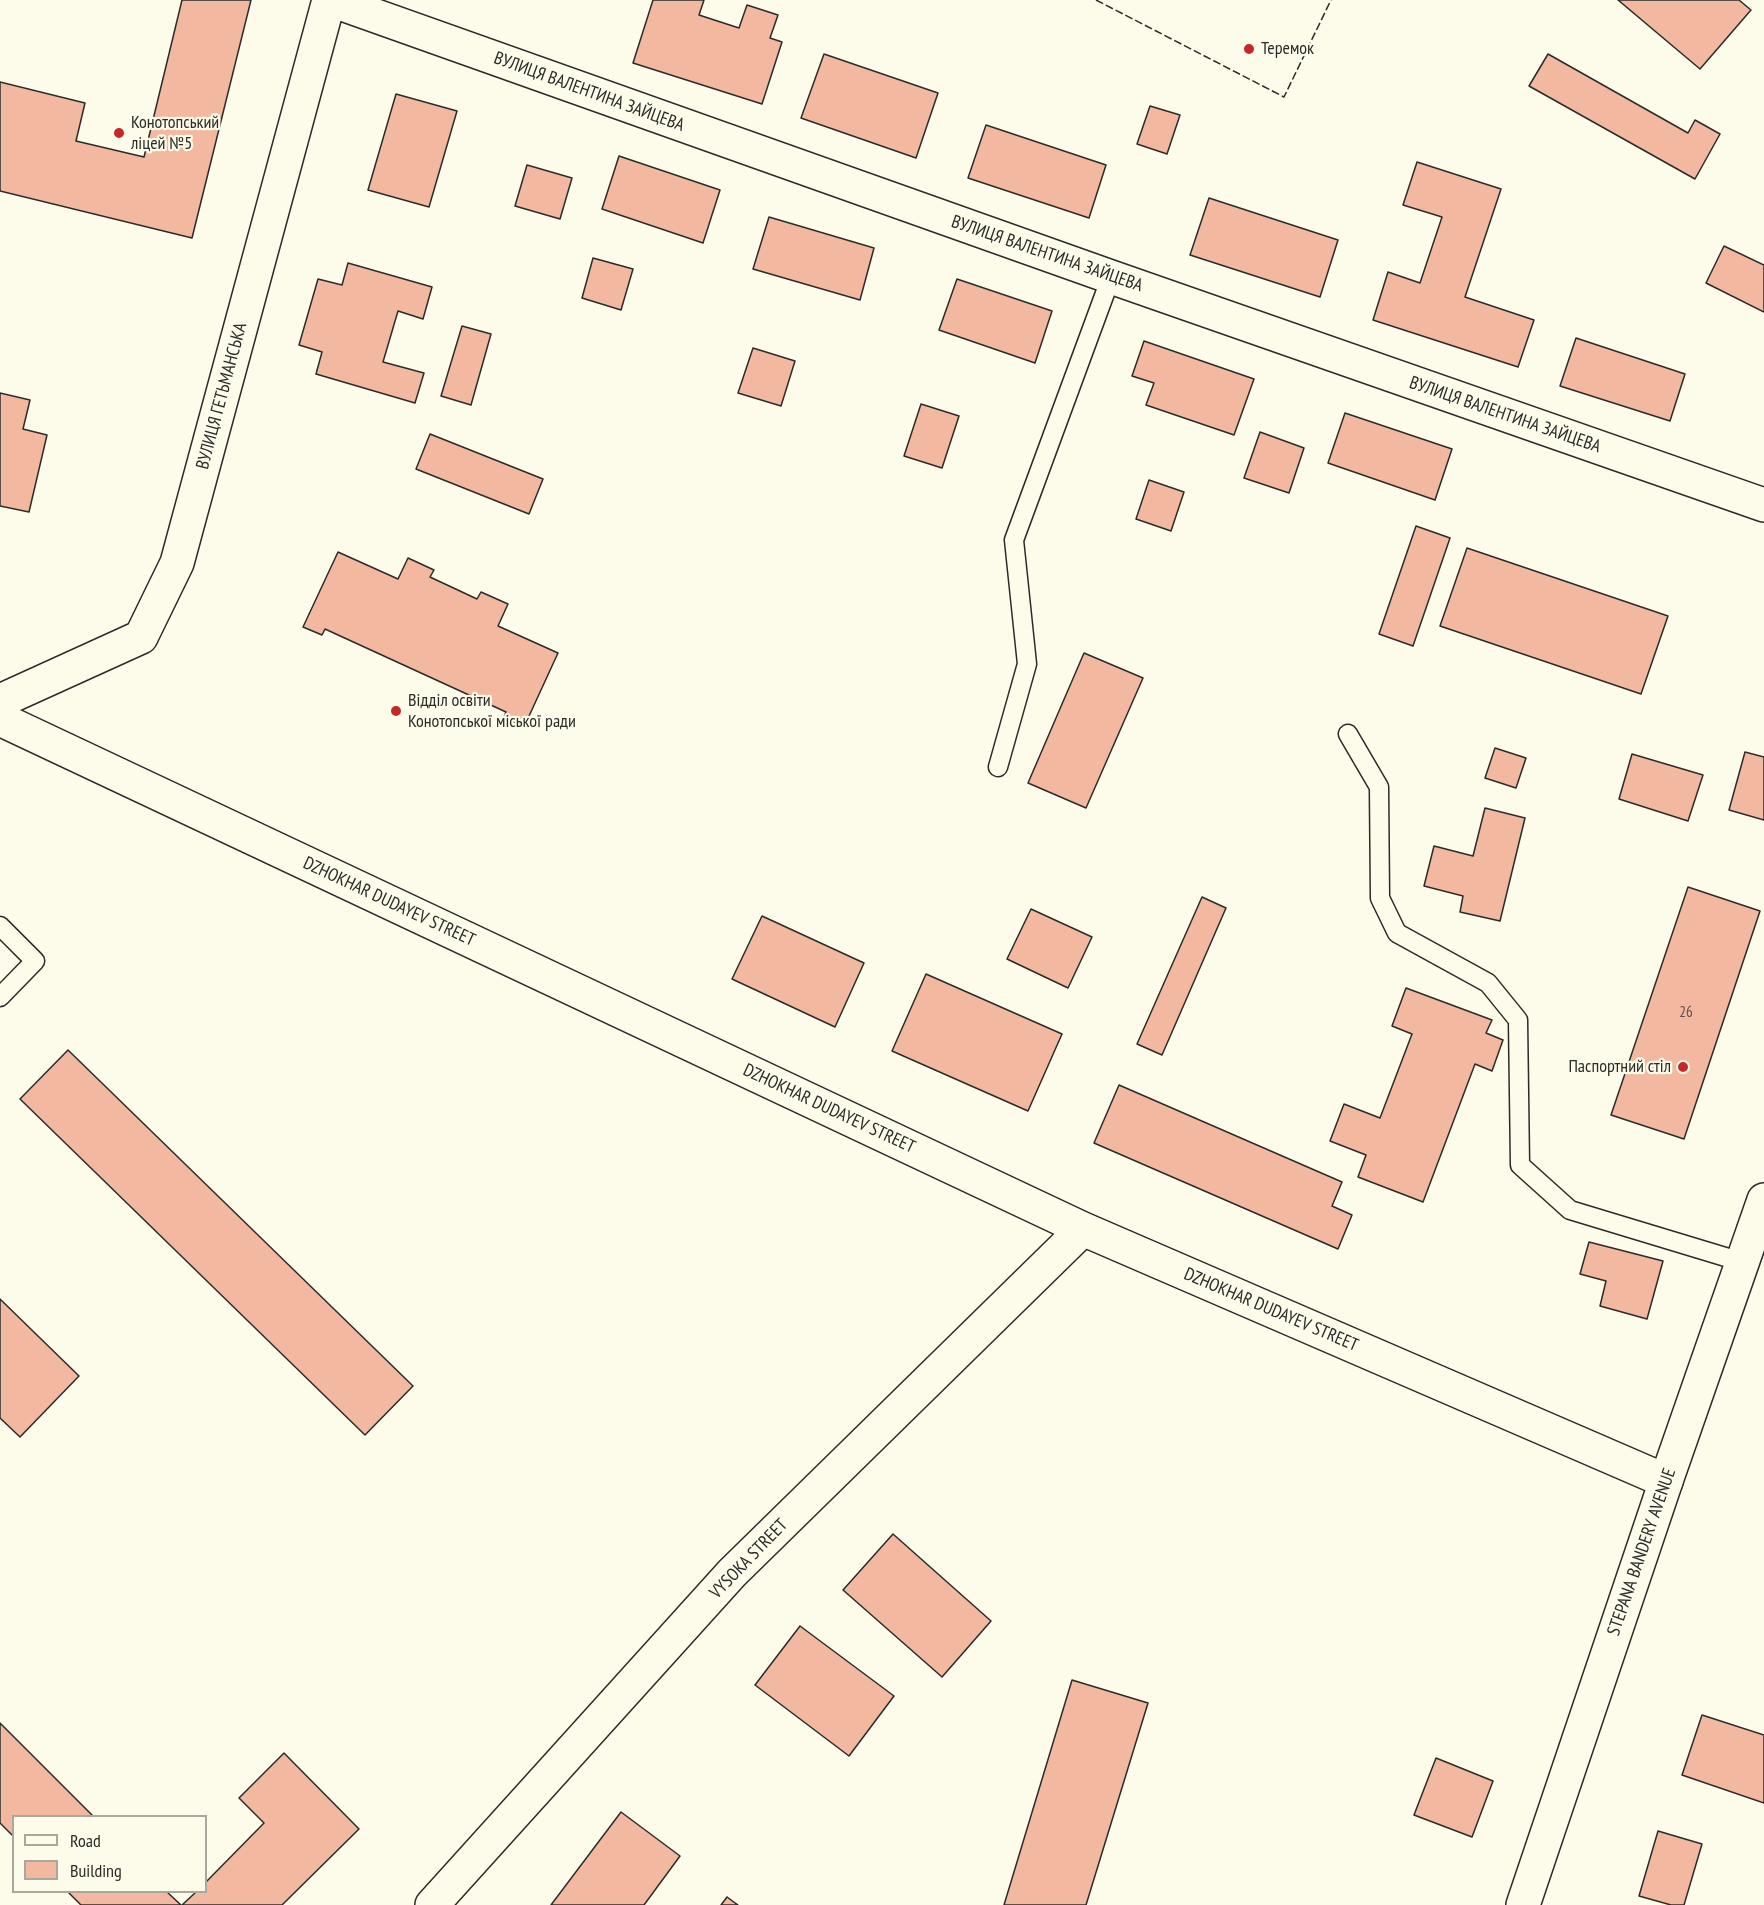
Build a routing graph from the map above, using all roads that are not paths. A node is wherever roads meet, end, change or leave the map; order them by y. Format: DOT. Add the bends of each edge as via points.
graph roads {
  1 [pos="330,0"];
  2 [pos="1111,277"];
  3 [pos="1764,505"];
  4 [pos="0,701"];
  5 [pos="0,719"];
  6 [pos="1348,734"];
  7 [pos="998,767"];
  8 [pos="0,926"];
  9 [pos="0,997"];
  10 [pos="1764,1200"];
  11 [pos="1083,1229"];
  12 [pos="1742,1262"];
  13 [pos="1666,1481"];
  14 [pos="432,1905"];
  15 [pos="1523,1905"];
  1 -- 2 [label="street, ВУЛИЦЯ ВАЛЕНТИНА ЗАЙЦЕВА"];
  1 -- 4 [label="street, ВУЛИЦЯ ГЕТЬМАНСЬКА" via="172,573 141,637"];
  2 -- 3 [label="street, ВУЛИЦЯ ВАЛЕНТИНА ЗАЙЦЕВА"];
  2 -- 7 [label="lane" via="1014,540 1027,664"];
  5 -- 11 [label="street, DZHOKHAR DUDAYEV STREET"];
  6 -- 12 [label="lane" via="1379,787 1380,898 1397,933 1488,983 1518,1020 1520,1165 1570,1210"];
  8 -- 9 [label="lane" via="35,961"];
  10 -- 12 [label="street, STEPANA BANDERY AVENUE"];
  11 -- 13 [label="street, DZHOKHAR DUDAYEV STREET"];
  11 -- 14 [label="street, VYSOKA STREET" via="732,1573"];
  12 -- 13 [label="street, STEPANA BANDERY AVENUE"];
  13 -- 15 [label="street, STEPANA BANDERY AVENUE"];
}
